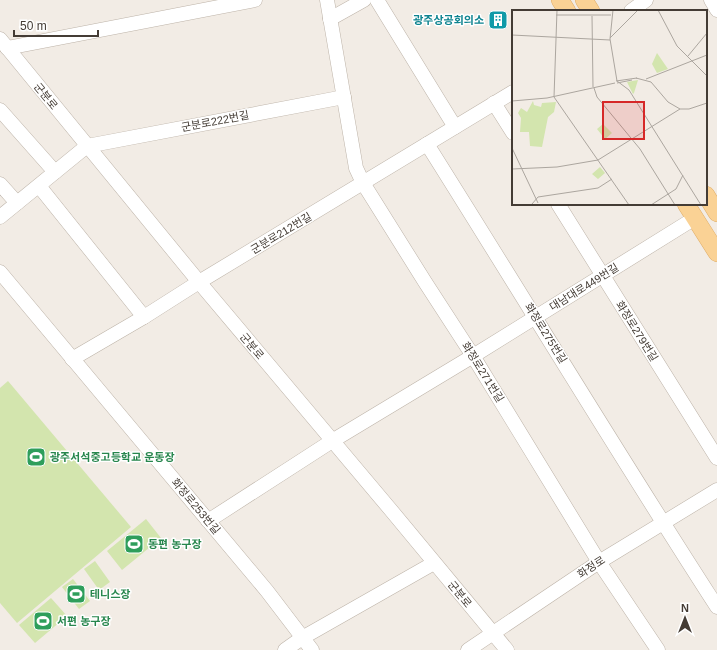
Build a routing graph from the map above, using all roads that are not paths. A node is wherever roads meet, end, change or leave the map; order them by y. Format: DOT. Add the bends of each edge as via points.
graph roads {
  1 [pos="255,0"];
  2 [pos="326,0"];
  3 [pos="364,0"];
  4 [pos="377,0"];
  5 [pos="560,0"];
  6 [pos="584,0"];
  7 [pos="646,0"];
  8 [pos="710,0"];
  9 [pos="565,10"];
  10 [pos="590,10"];
  11 [pos="632,10"];
  12 [pos="717,10"];
  13 [pos="330,19"];
  14 [pos="4,43"];
  15 [pos="512,93"];
  16 [pos="344,96"];
  17 [pos="494,103"];
  18 [pos="0,110"];
  19 [pos="455,127"];
  20 [pos="512,131"];
  21 [pos="427,144"];
  22 [pos="87,146"];
  23 [pos="55,172"];
  24 [pos="363,183"];
  25 [pos="0,184"];
  26 [pos="39,186"];
  27 [pos="17,203"];
  28 [pos="559,205"];
  29 [pos="691,211"];
  30 [pos="0,217"];
  31 [pos="717,253"];
  32 [pos="0,272"];
  33 [pos="602,275"];
  34 [pos="199,282"];
  35 [pos="144,317"];
  36 [pos="536,317"];
  37 [pos="474,356"];
  38 [pos="72,359"];
  39 [pos="332,441"];
  40 [pos="717,458"];
  41 [pos="717,490"];
  42 [pos="208,520"];
  43 [pos="663,523"];
  44 [pos="599,562"];
  45 [pos="434,563"];
  46 [pos="717,607"];
  47 [pos="493,634"];
  48 [pos="302,638"];
  49 [pos="285,650"];
  50 [pos="312,650"];
  51 [pos="468,650"];
  52 [pos="506,650"];
  53 [pos="658,650"];
  1 -- 14 [label="street"];
  2 -- 13 [label="street, 화정로271번길"];
  3 -- 13 [label="street"];
  4 -- 19 [label="street"];
  5 -- 9 [label="main road"];
  6 -- 10 [label="main road"];
  7 -- 11 [label="street"];
  8 -- 12 [label="street"];
  13 -- 16 [label="street, 화정로271번길"];
  14 -- 22 [label="street, 군분로"];
  15 -- 17 [label="street, 군분로212번길"];
  16 -- 22 [label="street, 군분로222번길"];
  16 -- 24 [label="street, 화정로271번길" via="356,168"];
  17 -- 19 [label="street, 군분로212번길"];
  17 -- 20 [label="street"];
  18 -- 23 [label="street"];
  19 -- 21 [label="street, 군분로212번길"];
  21 -- 24 [label="street, 군분로212번길"];
  21 -- 36 [label="street, 화정로275번길"];
  22 -- 23 [label="street"];
  22 -- 34 [label="street, 군분로"];
  23 -- 26 [label="street"];
  24 -- 34 [label="street, 군분로212번길"];
  24 -- 37 [label="street, 화정로271번길"];
  25 -- 27 [label="street"];
  26 -- 27 [label="street"];
  26 -- 35 [label="street"];
  27 -- 30 [label="street"];
  28 -- 33 [label="street, 화정로279번길"];
  29 -- 31 [label="main road"];
  29 -- 33 [label="street, 대남대로449번길"];
  32 -- 38 [label="street, 화정로253번길"];
  33 -- 36 [label="street, 대남대로449번길"];
  33 -- 40 [label="street, 화정로279번길"];
  34 -- 35 [label="street, 군분로212번길"];
  34 -- 39 [label="street, 군분로"];
  35 -- 38 [label="street, 군분로212번길"];
  36 -- 37 [label="street, 대남대로449번길"];
  36 -- 43 [label="street, 화정로275번길"];
  37 -- 39 [label="street, 대남대로449번길"];
  37 -- 44 [label="street, 화정로271번길"];
  38 -- 42 [label="street, 화정로253번길"];
  39 -- 42 [label="street, 대남대로449번길"];
  39 -- 45 [label="street, 군분로"];
  41 -- 43 [label="street, 화정로"];
  42 -- 48 [label="street, 화정로253번길"];
  43 -- 44 [label="street, 화정로"];
  43 -- 46 [label="street, 화정로275번길"];
  44 -- 47 [label="street, 화정로"];
  44 -- 53 [label="street, 화정로271번길"];
  45 -- 47 [label="street, 군분로"];
  45 -- 48 [label="street"];
  47 -- 51 [label="street, 화정로"];
  47 -- 52 [label="street, 군분로"];
  48 -- 49 [label="street"];
  48 -- 50 [label="street, 화정로253번길"];
}
